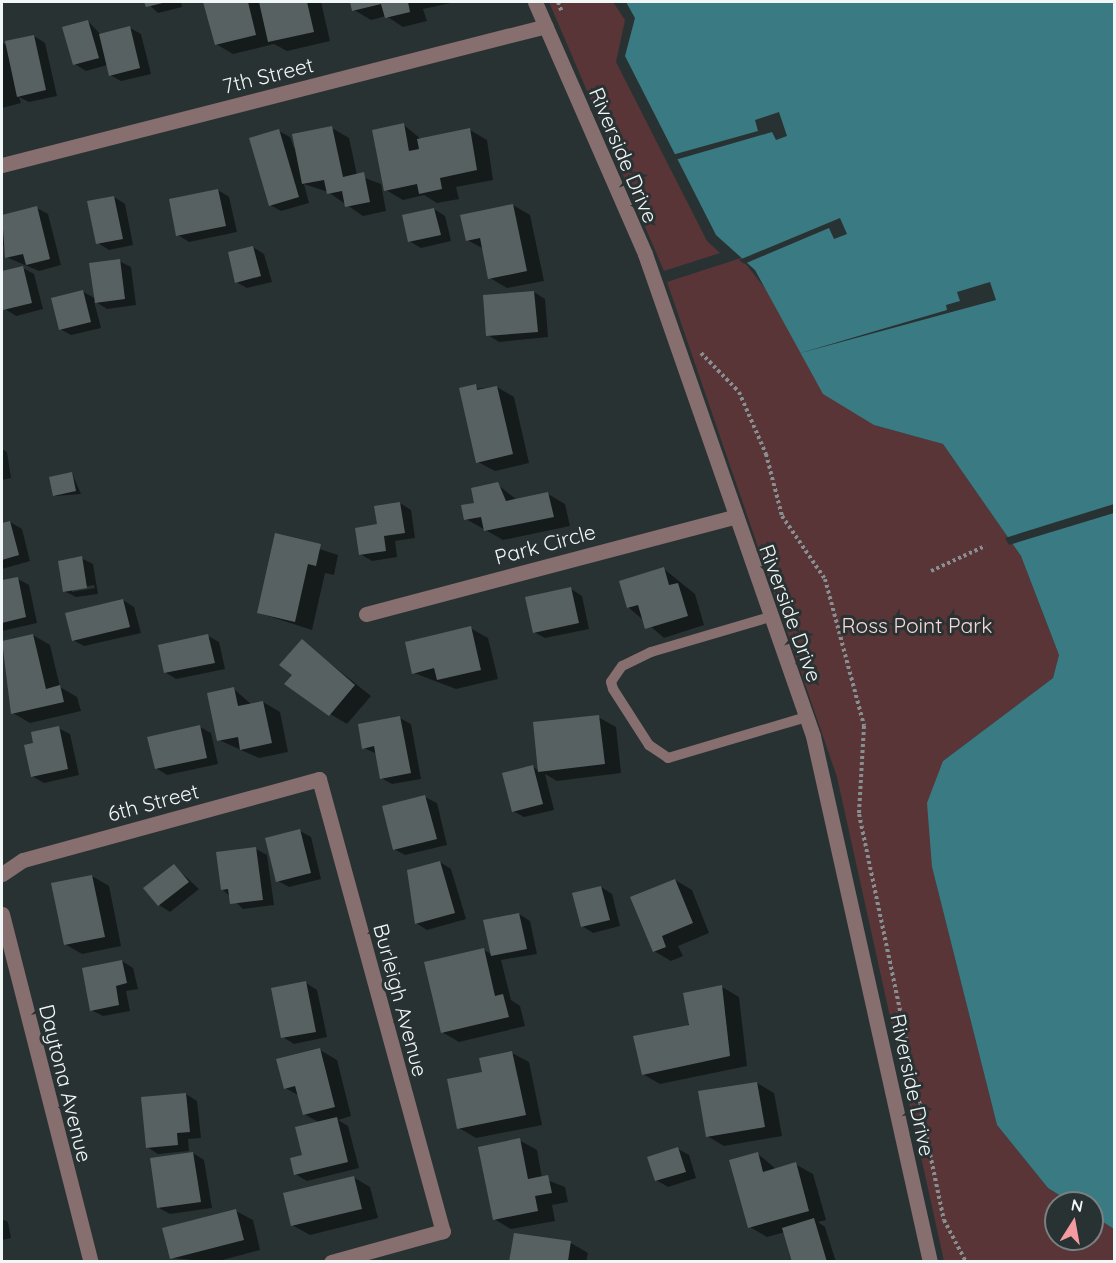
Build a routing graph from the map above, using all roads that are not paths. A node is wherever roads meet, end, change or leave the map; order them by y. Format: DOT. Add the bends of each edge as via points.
graph roads {
  1 [pos="535,2"];
  2 [pos="546,26"];
  3 [pos="2,165"];
  4 [pos="734,517"];
  5 [pos="366,614"];
  6 [pos="770,617"];
  7 [pos="806,717"];
  8 [pos="319,779"];
  9 [pos="2,874"];
  10 [pos="2,914"];
  11 [pos="91,1262"];
  12 [pos="331,1262"];
  13 [pos="930,1262"];
  1 -- 2 [label="street, Riverside Drive"];
  2 -- 3 [label="street, 7th Street"];
  2 -- 4 [label="street, Riverside Drive" via="645,254"];
  4 -- 5 [label="street, Park Circle"];
  4 -- 6 [label="street, Riverside Drive"];
  6 -- 7 [label="street, Riverside Drive"];
  6 -- 7 [label="lane" via="651,651 622,666 611,682 613,689 650,745 668,758"];
  7 -- 13 [label="street, Riverside Drive"];
  8 -- 9 [label="street, 6th Street" via="23,860"];
  8 -- 12 [label="street, Burleigh Avenue" via="443,1231"];
  10 -- 11 [label="street, Daytona Avenue"];
}
